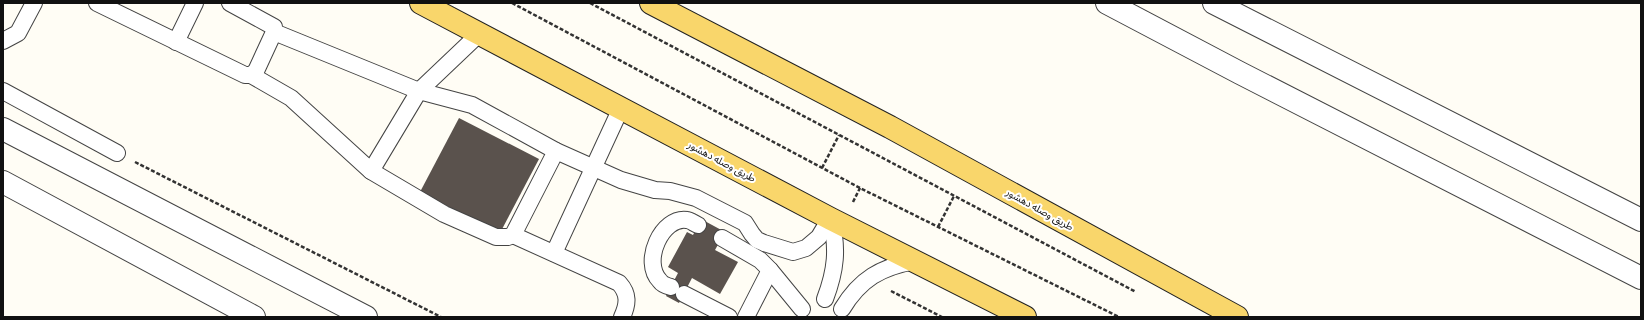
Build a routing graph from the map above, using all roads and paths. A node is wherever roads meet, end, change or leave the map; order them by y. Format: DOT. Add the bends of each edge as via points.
graph roads {
  1 [pos="34,3"];
  2 [pos="97,3"];
  3 [pos="195,3"];
  4 [pos="230,3"];
  5 [pos="421,3"];
  6 [pos="512,3"];
  7 [pos="590,3"];
  8 [pos="651,3"];
  9 [pos="1107,3"];
  10 [pos="1214,3"];
  11 [pos="274,32"];
  12 [pos="479,34"];
  13 [pos="3,41"];
  14 [pos="176,42"];
  15 [pos="251,75"];
  16 [pos="3,91"];
  17 [pos="419,91"];
  18 [pos="621,108"];
  19 [pos="3,129"];
  20 [pos="839,135"];
  21 [pos="556,151"];
  22 [pos="117,153"];
  23 [pos="593,168"];
  24 [pos="822,168"];
  25 [pos="371,171"];
  26 [pos="3,182"];
  27 [pos="954,196"];
  28 [pos="829,218"];
  29 [pos="1641,220"];
  30 [pos="698,225"];
  31 [pos="938,227"];
  32 [pos="513,235"];
  33 [pos="722,238"];
  34 [pos="554,253"];
  35 [pos="915,261"];
  36 [pos="770,270"];
  37 [pos="1641,278"];
  38 [pos="868,279"];
  39 [pos="1141,295"];
  40 [pos="825,299"];
  41 [pos="800,313"];
  42 [pos="844,313"];
  43 [pos="254,317"];
  44 [pos="366,317"];
  45 [pos="440,317"];
  46 [pos="622,317"];
  47 [pos="729,317"];
  48 [pos="746,317"];
  49 [pos="942,317"];
  50 [pos="1025,317"];
  51 [pos="1119,317"];
  52 [pos="1237,317"];
  1 -- 13 [label="lane" via="18,33"];
  2 -- 14 [label="lane"];
  3 -- 14 [label="lane"];
  4 -- 11 [label="lane" via="274,27"];
  5 -- 12 [label="main road, طريق وصله دهشور"];
  6 -- 24 [label="path"];
  7 -- 20 [label="path"];
  8 -- 52 [label="main road, طريق وصله دهشور" via="890,127"];
  9 -- 37 [label="street"];
  10 -- 29 [label="street"];
  11 -- 15 [label="lane" via="256,71"];
  11 -- 17 [label="lane"];
  12 -- 17 [label="lane"];
  12 -- 18 [label="main road, طريق وصله دهشور"];
  14 -- 15 [label="lane"];
  15 -- 25 [label="lane" via="291,98"];
  16 -- 22 [label="lane"];
  17 -- 21 [label="lane" via="472,105"];
  17 -- 25 [label="lane"];
  18 -- 23 [label="lane"];
  18 -- 28 [label="main road, طريق وصله دهشور"];
  19 -- 44 [label="street"];
  20 -- 24 [label="path"];
  20 -- 27 [label="path"];
  21 -- 23 [label="lane"];
  21 -- 32 [label="lane"];
  22 -- 45 [label="path"];
  23 -- 28 [label="lane" via="637,185 696,198 745,223 758,240 793,252 813,243"];
  23 -- 34 [label="lane"];
  24 -- 31 [label="path"];
  25 -- 32 [label="lane" via="444,214 496,237"];
  26 -- 43 [label="street"];
  27 -- 31 [label="path"];
  27 -- 39 [label="path"];
  28 -- 35 [label="main road, طريق وصله دهشور"];
  28 -- 40 [label="lane" via="834,233 835,263 832,282"];
  30 -- 47 [label="lane" via="688,220 668,226 653,249 654,272 660,282"];
  31 -- 51 [label="path"];
  32 -- 34 [label="lane"];
  33 -- 36 [label="lane" via="751,254"];
  34 -- 46 [label="lane" via="619,283 624,288 627,298"];
  35 -- 38 [label="lane" via="882,270"];
  35 -- 50 [label="main road, طريق وصله دهشور"];
  36 -- 41 [label="lane"];
  36 -- 48 [label="lane"];
  38 -- 42 [label="lane" via="849,298"];
  38 -- 49 [label="path"];
  40 -- 41 [label="lane" via="808,303"];
  40 -- 42 [label="lane" via="834,302"];
}
